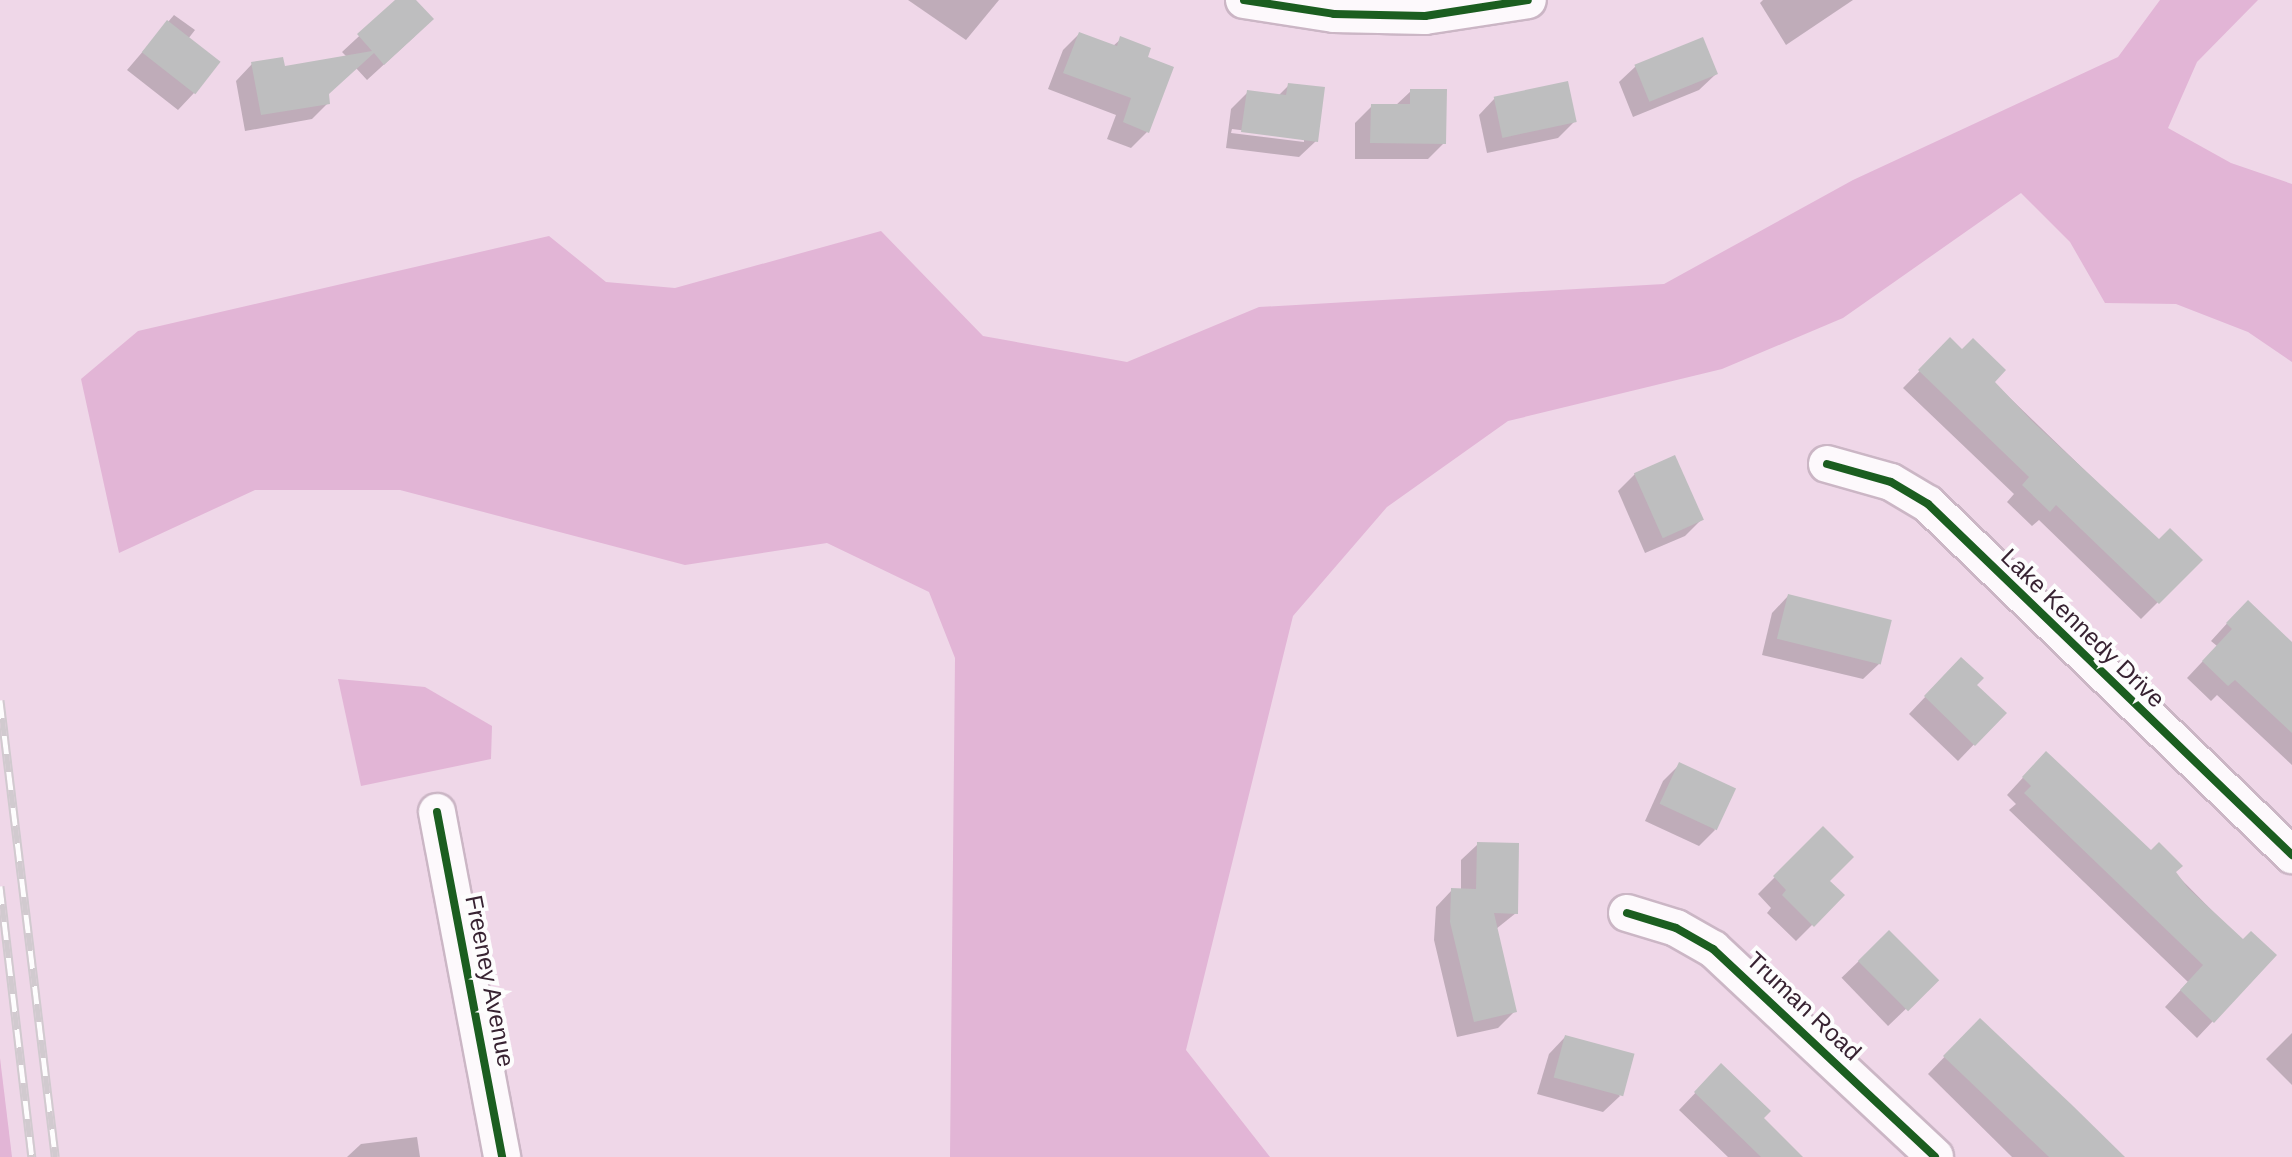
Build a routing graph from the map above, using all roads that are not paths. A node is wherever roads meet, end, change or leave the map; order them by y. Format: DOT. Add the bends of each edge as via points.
graph roads {
  1 [pos="1244,0"];
  2 [pos="1528,0"];
  3 [pos="1827,464"];
  4 [pos="437,812"];
  5 [pos="2292,855"];
  6 [pos="1627,913"];
  7 [pos="502,1157"];
  8 [pos="1935,1157"];
  1 -- 2 [label="street" via="1334,14 1425,16"];
  3 -- 5 [label="street, Lake Kennedy Drive" via="1891,482 1928,504"];
  4 -- 7 [label="street, Freeney Avenue"];
  6 -- 8 [label="street, Truman Road" via="1676,928 1713,949"];
}
